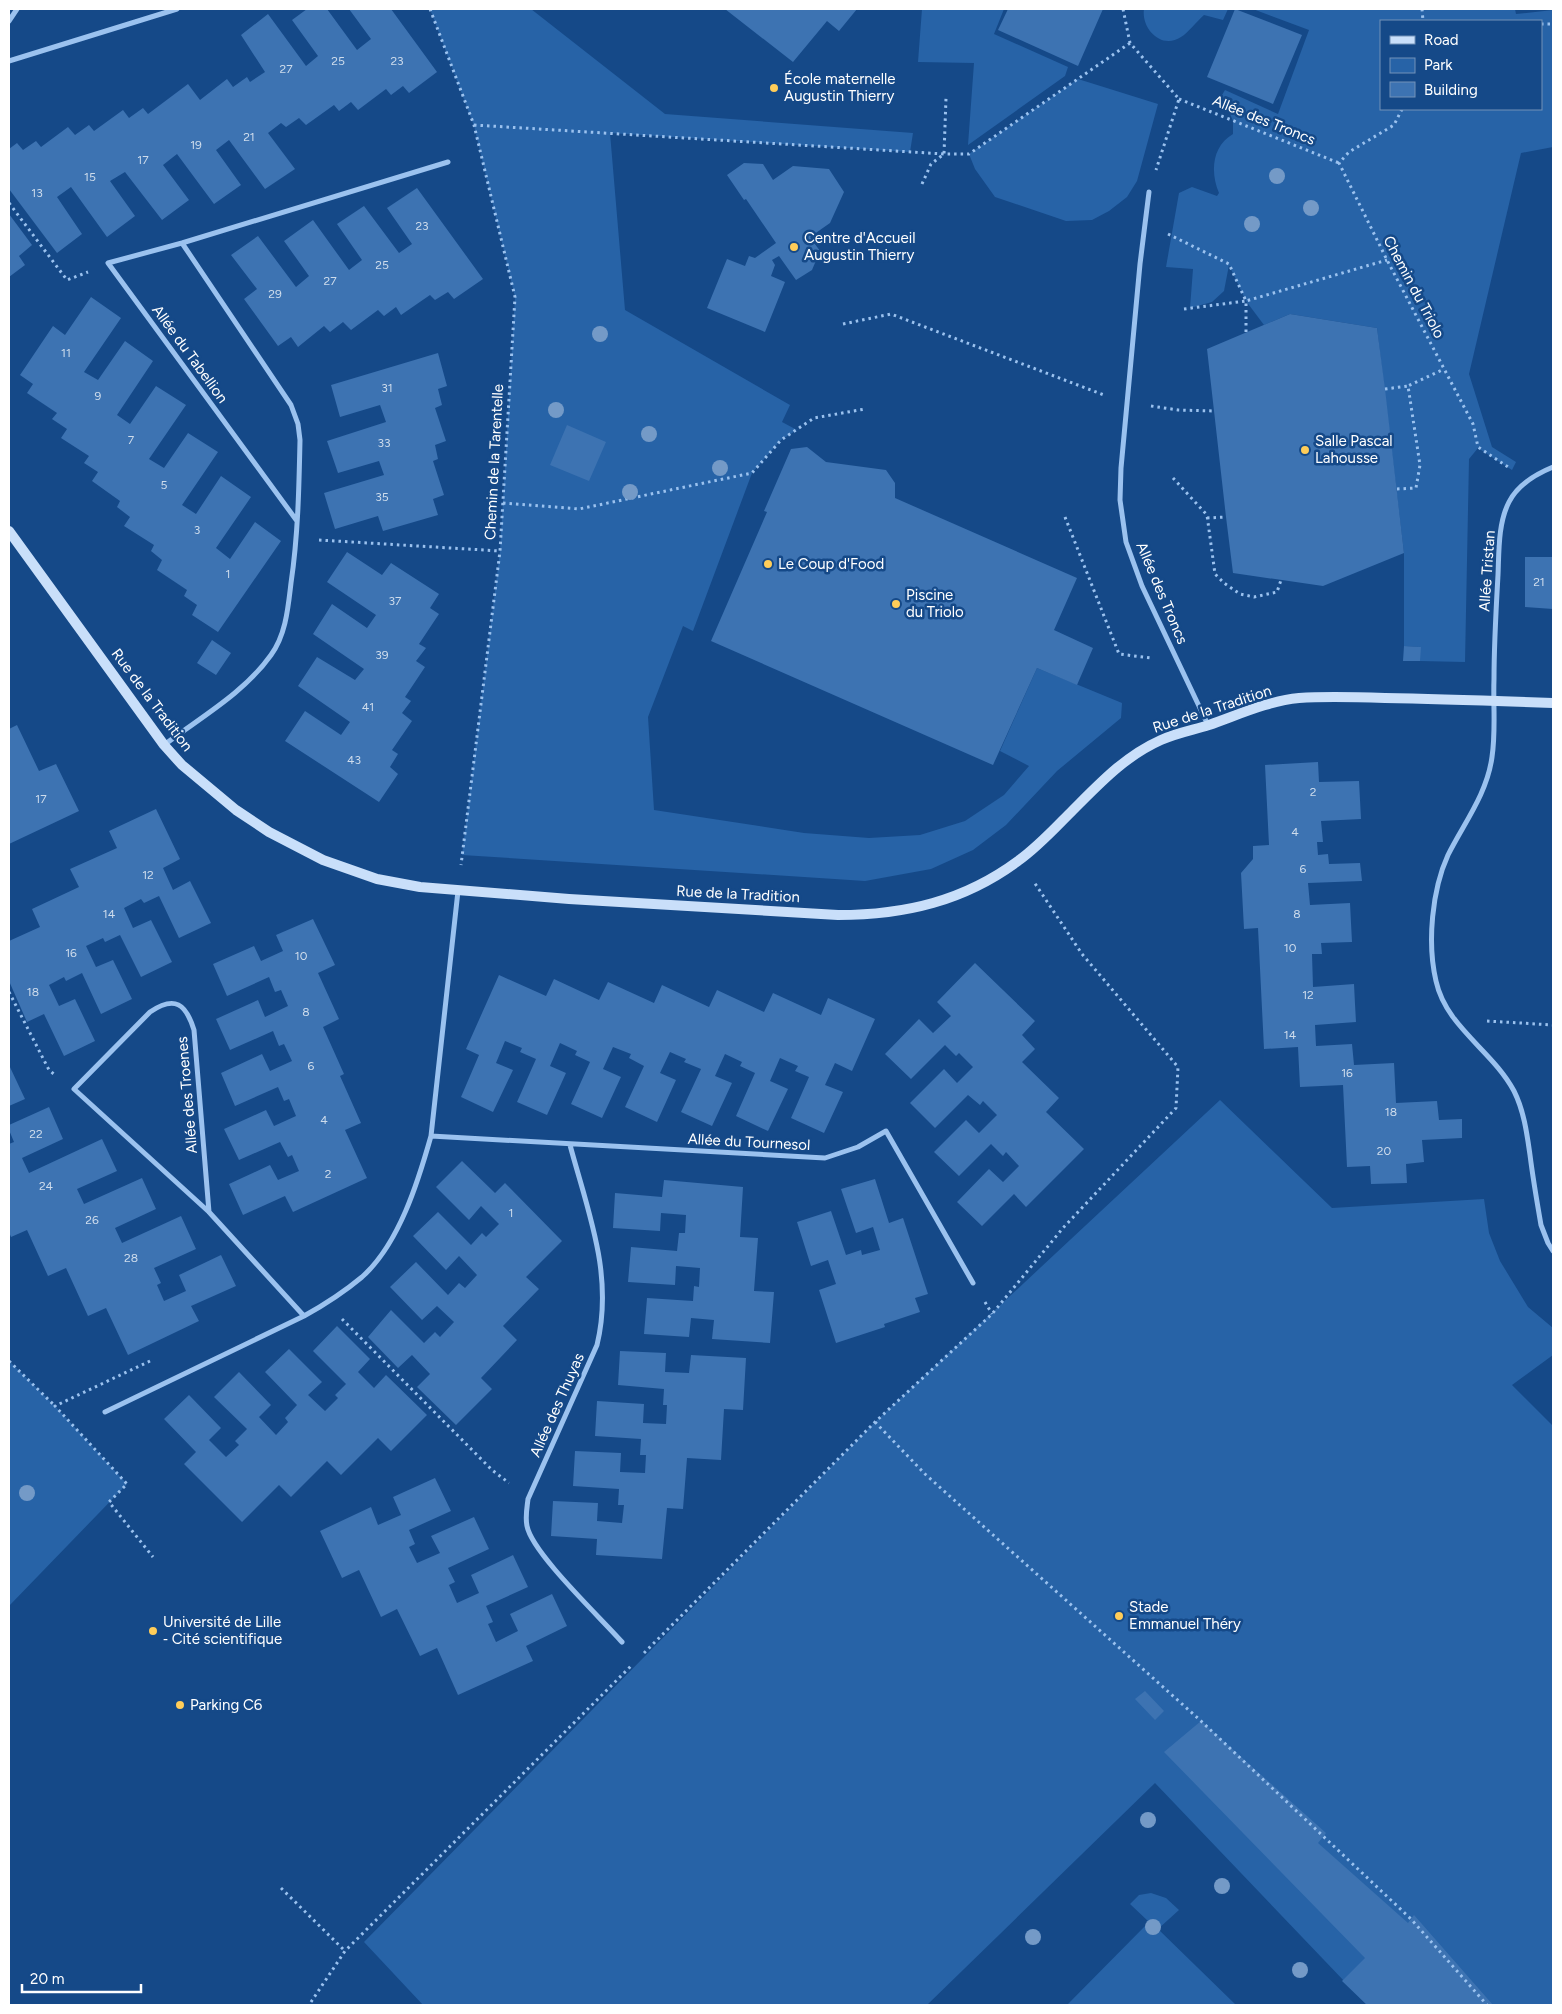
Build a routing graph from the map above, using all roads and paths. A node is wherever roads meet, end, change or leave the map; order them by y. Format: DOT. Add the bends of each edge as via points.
graph roads {
  1 [pos="17,9"];
  2 [pos="177,9"];
  3 [pos="430,9"];
  4 [pos="1123,9"];
  5 [pos="9,21"];
  6 [pos="1130,42"];
  7 [pos="9,61"];
  8 [pos="946,98"];
  9 [pos="1179,99"];
  10 [pos="1402,110"];
  11 [pos="474,126"];
  12 [pos="944,154"];
  13 [pos="448,162"];
  14 [pos="1338,163"];
  15 [pos="922,184"];
  16 [pos="1149,192"];
  17 [pos="9,203"];
  18 [pos="1145,222"];
  19 [pos="182,243"];
  20 [pos="1387,260"];
  21 [pos="108,263"];
  22 [pos="1246,301"];
  23 [pos="1184,309"];
  24 [pos="843,324"];
  25 [pos="1246,332"];
  26 [pos="1444,369"];
  27 [pos="1408,386"];
  28 [pos="1385,389"];
  29 [pos="1127,403"];
  30 [pos="865,408"];
  31 [pos="1214,410"];
  32 [pos="1553,467"];
  33 [pos="1173,478"];
  34 [pos="1522,485"];
  35 [pos="1397,489"];
  36 [pos="503,503"];
  37 [pos="1065,517"];
  38 [pos="1226,517"];
  39 [pos="1207,518"];
  40 [pos="297,521"];
  41 [pos="9,532"];
  42 [pos="297,539"];
  43 [pos="500,551"];
  44 [pos="1281,580"];
  45 [pos="1178,662"];
  46 [pos="1495,701"];
  47 [pos="1553,703"];
  48 [pos="1208,725"];
  49 [pos="164,745"];
  50 [pos="1020,860"];
  51 [pos="452,865"];
  52 [pos="458,891"];
  53 [pos="9,992"];
  54 [pos="1453,1018"];
  55 [pos="1553,1025"];
  56 [pos="74,1089"];
  57 [pos="431,1136"];
  58 [pos="570,1144"];
  59 [pos="209,1212"];
  60 [pos="1553,1251"];
  61 [pos="973,1283"];
  62 [pos="327,1303"];
  63 [pos="304,1316"];
  64 [pos="9,1361"];
  65 [pos="55,1406"];
  66 [pos="105,1412"];
  67 [pos="875,1422"];
  68 [pos="528,1499"];
  69 [pos="622,1642"];
  70 [pos="281,1888"];
  71 [pos="345,1951"];
  72 [pos="312,2002"];
  73 [pos="1487,2005"];
  1 -- 5 [label="street"];
  2 -- 7 [label="street"];
  3 -- 11 [label="path, Chemin de la Tarentelle"];
  4 -- 6 [label="path"];
  6 -- 9 [label="path, Allée des Troncs"];
  6 -- 12 [label="path" via="969,154"];
  8 -- 12 [label="path"];
  9 -- 14 [label="path, Allée des Troncs"];
  9 -- 16 [label="path"];
  10 -- 14 [label="path" via="1394,125 1348,152"];
  11 -- 12 [label="path"];
  11 -- 36 [label="path, Chemin de la Tarentelle" via="516,297"];
  12 -- 15 [label="path" via="930,164"];
  13 -- 19 [label="street"];
  14 -- 20 [label="path, Chemin du Triolo"];
  16 -- 18 [label="street, Allée des Troncs"];
  17 -- 21 [label="path" via="67,280"];
  18 -- 22 [label="path" via="1229,264"];
  18 -- 29 [label="street, Allée des Troncs"];
  19 -- 21 [label="street"];
  19 -- 40 [label="street" via="291,405 300,440"];
  20 -- 22 [label="path"];
  20 -- 26 [label="path, Chemin du Triolo"];
  21 -- 40 [label="street, Allée du Tabellion"];
  22 -- 23 [label="path"];
  22 -- 25 [label="path"];
  24 -- 29 [label="path" via="891,314"];
  26 -- 27 [label="path"];
  26 -- 34 [label="path, Chemin du Triolo" via="1473,424 1478,447 1512,470"];
  27 -- 28 [label="path"];
  27 -- 35 [label="path" via="1420,464 1416,488"];
  29 -- 31 [label="path" via="1178,410"];
  29 -- 45 [label="street, Allée des Troncs" via="1121,468 1122,522 1142,586"];
  30 -- 36 [label="path" via="814,418 781,440 752,473 579,509"];
  32 -- 34 [label="street, Allée Tristan"];
  33 -- 39 [label="path" via="1207,514"];
  34 -- 46 [label="street, Allée Tristan" via="1509,502 1502,522"];
  36 -- 43 [label="path, Chemin de la Tarentelle"];
  37 -- 45 [label="path" via="1120,654"];
  38 -- 39 [label="path"];
  39 -- 44 [label="path" via="1215,574 1224,583 1240,594 1254,597 1277,592"];
  40 -- 42 [label="street"];
  41 -- 49 [label="street, Rue de la Tradition"];
  42 -- 43 [label="path"];
  42 -- 49 [label="street" via="288,613 282,637 272,654 243,686"];
  43 -- 51 [label="path, Chemin de la Tarentelle" via="461,866"];
  45 -- 48 [label="street, Allée des Troncs"];
  46 -- 47 [label="street, Rue de la Tradition"];
  46 -- 48 [label="street, Rue de la Tradition" via="1299,698"];
  46 -- 54 [label="street, Allée Tristan" via="1495,736 1487,780 1448,856 1432,920 1436,983"];
  48 -- 50 [label="street, Rue de la Tradition" via="1162,740 1134,754"];
  49 -- 52 [label="street, Rue de la Tradition" via="236,810 296,847 377,879"];
  50 -- 52 [label="street, Rue de la Tradition" via="951,898 919,908 872,916"];
  50 -- 67 [label="path" via="1082,954 1178,1067 1176,1108 1063,1228 992,1314"];
  52 -- 57 [label="street"];
  53 -- 56 [label="path" via="49,1070"];
  54 -- 55 [label="path"];
  54 -- 60 [label="street, Allée Tristan" via="1505,1075 1515,1092 1522,1112 1541,1225"];
  56 -- 59 [label="street"];
  56 -- 59 [label="street, Allée des Troenes" via="150,1012 164,1004 182,1006 190,1018 196,1046"];
  57 -- 58 [label="street, Allée du Tournesol"];
  57 -- 62 [label="street" via="411,1197 392,1239 363,1276"];
  58 -- 61 [label="street, Allée du Tournesol" via="825,1158 858,1147 886,1131"];
  58 -- 68 [label="street, Allée des Thuyas" via="599,1254 604,1299 602,1325 597,1345"];
  59 -- 63 [label="street"];
  62 -- 63 [label="street"];
  62 -- 68 [label="path" via="492,1470"];
  63 -- 66 [label="street"];
  64 -- 65 [label="path"];
  67 -- 71 [label="path"];
  67 -- 73 [label="path" via="925,1474 1201,1720 1410,1919"];
  68 -- 69 [label="street, Allée des Thuyas" via="526,1526 531,1540"];
  70 -- 71 [label="path"];
  71 -- 72 [label="path"];
}
